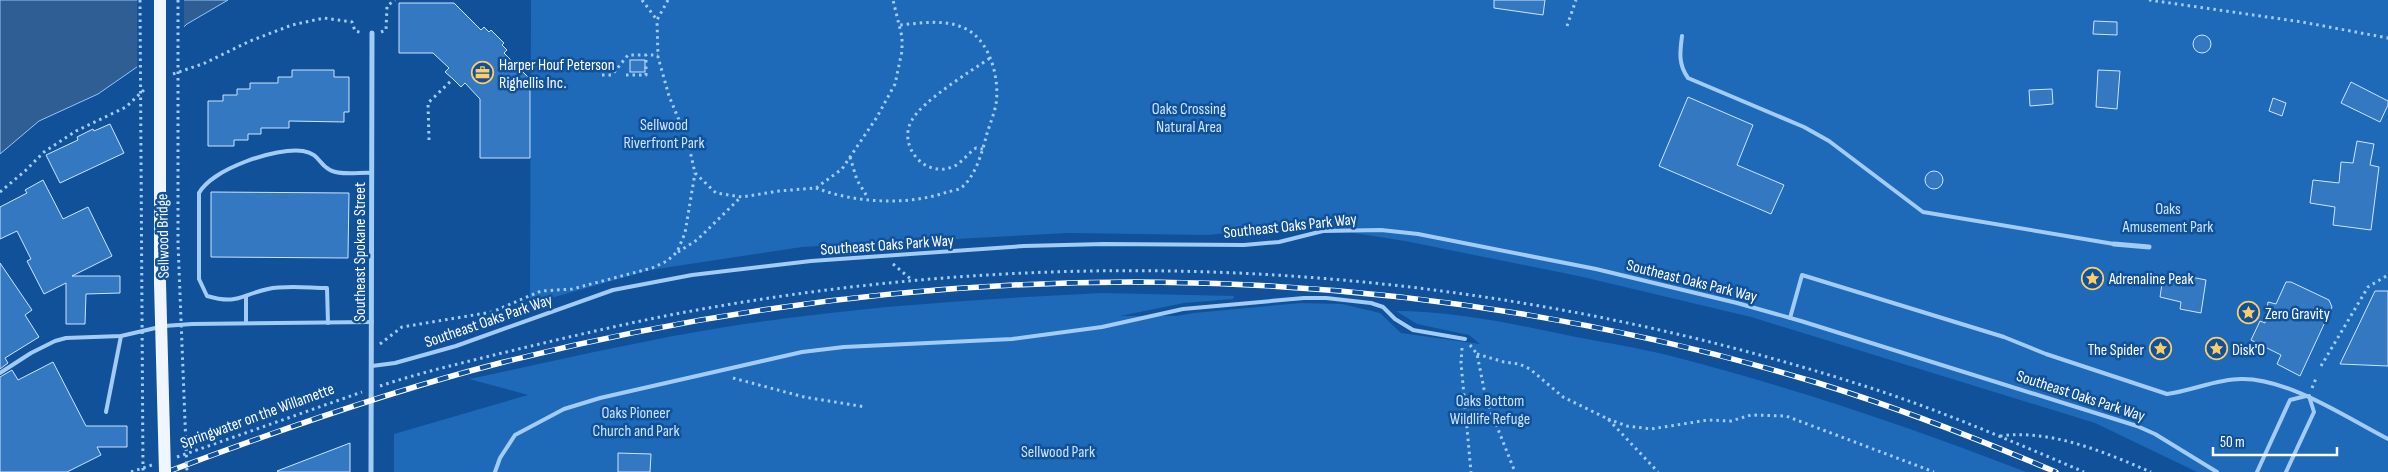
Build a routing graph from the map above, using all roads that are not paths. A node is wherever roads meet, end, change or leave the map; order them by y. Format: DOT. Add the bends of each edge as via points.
graph roads {
  1 [pos="160,0"];
  2 [pos="372,33"];
  3 [pos="1682,36"];
  4 [pos="372,172"];
  5 [pos="2114,244"];
  6 [pos="2149,247"];
  7 [pos="246,298"];
  8 [pos="1790,318"];
  9 [pos="328,322"];
  10 [pos="372,322"];
  11 [pos="246,323"];
  12 [pos="122,336"];
  13 [pos="1465,339"];
  14 [pos="372,366"];
  15 [pos="0,373"];
  16 [pos="2308,396"];
  17 [pos="106,412"];
  18 [pos="2388,439"];
  19 [pos="165,472"];
  20 [pos="372,472"];
  21 [pos="495,472"];
  22 [pos="2217,472"];
  23 [pos="2257,472"];
  24 [pos="2286,472"];
  1 -- 19 [label="main road, Sellwood Bridge, bridge" via="160,283"];
  2 -- 4 [label="street, Southeast Spokane Street"];
  3 -- 5 [label="lane" via="1680,59 1688,78 1804,127 1829,141 1923,212"];
  4 -- 7 [label="lane" via="335,172 312,153 286,151 273,152 204,183 199,192 199,279 207,296 224,301"];
  4 -- 10 [label="street, Southeast Spokane Street"];
  5 -- 6 [label="street"];
  7 -- 9 [label="lane" via="268,288 327,288"];
  7 -- 11 [label="lane"];
  8 -- 14 [label="lane, Southeast Oaks Park Way" via="1630,276 1426,235 1390,230 1323,231 1279,242 1235,245 1066,244 810,261 692,275 593,296 456,346"];
  8 -- 16 [label="lane" via="1802,275 2004,337 2166,394 2242,379 2259,380"];
  8 -- 22 [label="lane, Southeast Oaks Park Way" via="2137,426 2163,438"];
  9 -- 10 [label="lane"];
  9 -- 11 [label="lane"];
  10 -- 14 [label="street, Southeast Spokane Street"];
  11 -- 12 [label="lane" via="164,326"];
  12 -- 15 [label="lane" via="76,336 55,341"];
  12 -- 17 [label="lane"];
  13 -- 21 [label="lane" via="1413,330 1383,307 1371,303 1304,298 1183,309 1102,327 1012,339 810,351 564,409 515,435"];
  14 -- 20 [label="street, Southeast Spokane Street"];
  16 -- 18 [label="lane"];
  16 -- 23 [label="lane" via="2290,400"];
  16 -- 24 [label="lane" via="2314,412"];
}
